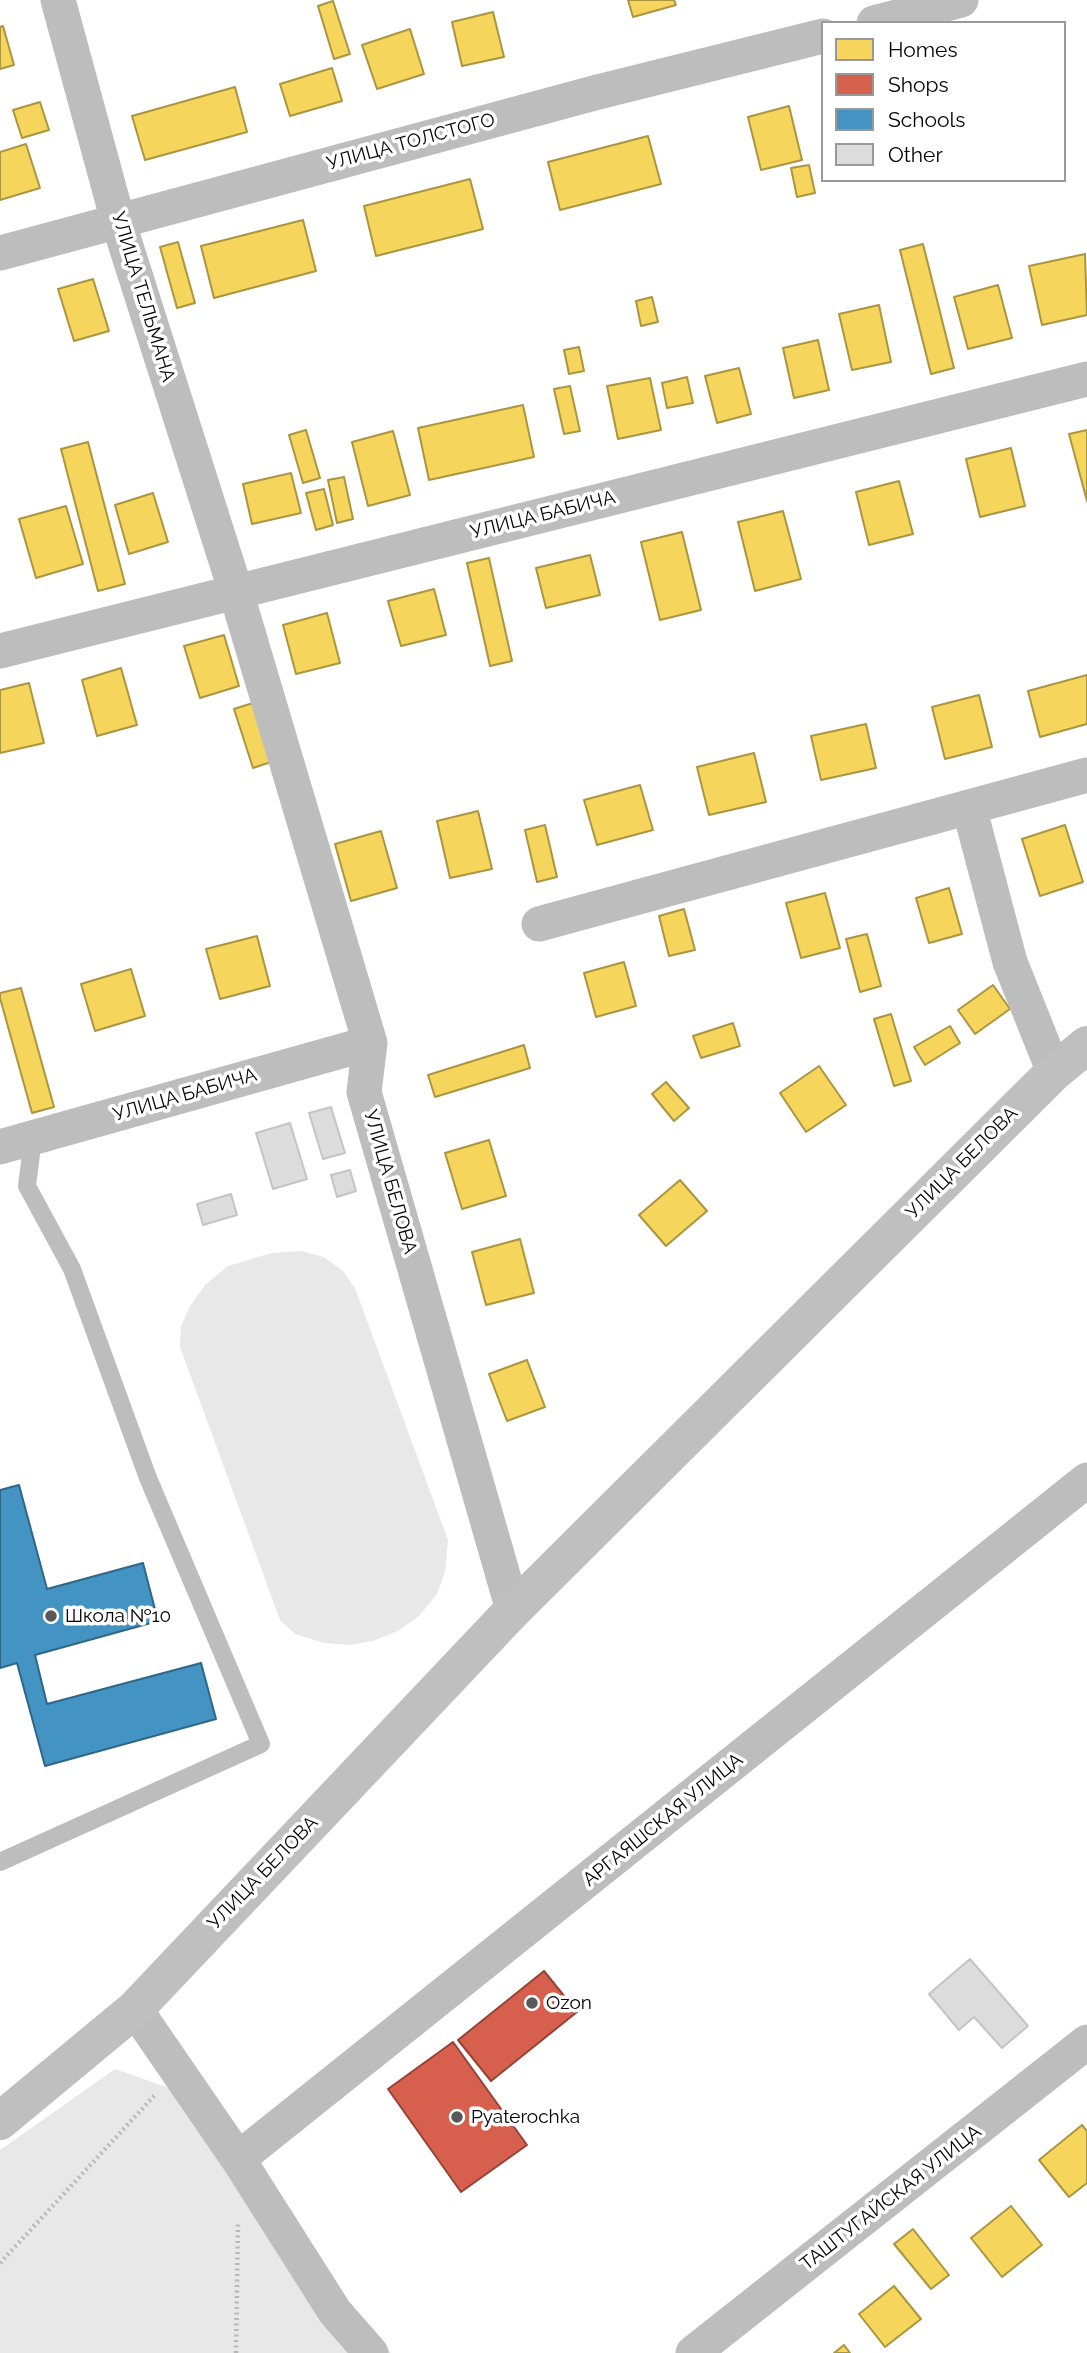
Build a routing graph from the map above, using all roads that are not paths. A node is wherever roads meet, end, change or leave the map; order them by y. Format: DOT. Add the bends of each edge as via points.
graph roads {
  1 [pos="58,0"];
  2 [pos="961,0"];
  3 [pos="882,21"];
  4 [pos="821,36"];
  5 [pos="118,221"];
  6 [pos="0,253"];
  7 [pos="1087,379"];
  8 [pos="236,592"];
  9 [pos="0,651"];
  10 [pos="1087,775"];
  11 [pos="969,807"];
  12 [pos="538,924"];
  13 [pos="370,1043"];
  14 [pos="1087,1045"];
  15 [pos="1054,1072"];
  16 [pos="16,1143"];
  17 [pos="1087,1480"];
  18 [pos="513,1610"];
  19 [pos="0,1862"];
  20 [pos="135,2009"];
  21 [pos="1087,2042"];
  22 [pos="0,2121"];
  23 [pos="238,2159"];
  24 [pos="371,2353"];
  25 [pos="693,2353"];
  1 -- 5 [label="street, УЛИЦА ТЕЛЬМАНА"];
  2 -- 3 [label="street"];
  4 -- 5 [label="street, УЛИЦА ТОЛСТОГО"];
  5 -- 6 [label="street, УЛИЦА ТОЛСТОГО"];
  5 -- 8 [label="street, УЛИЦА ТЕЛЬМАНА"];
  7 -- 8 [label="street, УЛИЦА БАБИЧА"];
  8 -- 9 [label="street, УЛИЦА БАБИЧА"];
  8 -- 13 [label="street, УЛИЦА БЕЛОВА"];
  10 -- 11 [label="street"];
  11 -- 12 [label="street"];
  11 -- 15 [label="street" via="1010,961"];
  13 -- 16 [label="street, УЛИЦА БАБИЧА"];
  13 -- 18 [label="street, УЛИЦА БЕЛОВА" via="364,1092"];
  14 -- 15 [label="main road, УЛИЦА БЕЛОВА"];
  15 -- 18 [label="main road, УЛИЦА БЕЛОВА"];
  16 -- 19 [label="lane" via="27,1186 72,1269 148,1478 261,1744"];
  17 -- 23 [label="street, АРГАЯШСКАЯ УЛИЦА"];
  18 -- 20 [label="main road, УЛИЦА БЕЛОВА"];
  20 -- 22 [label="main road, УЛИЦА БЕЛОВА"];
  20 -- 23 [label="street"];
  21 -- 25 [label="street, ТАШТУГАЙСКАЯ УЛИЦА"];
  23 -- 24 [label="street" via="335,2312"];
}
